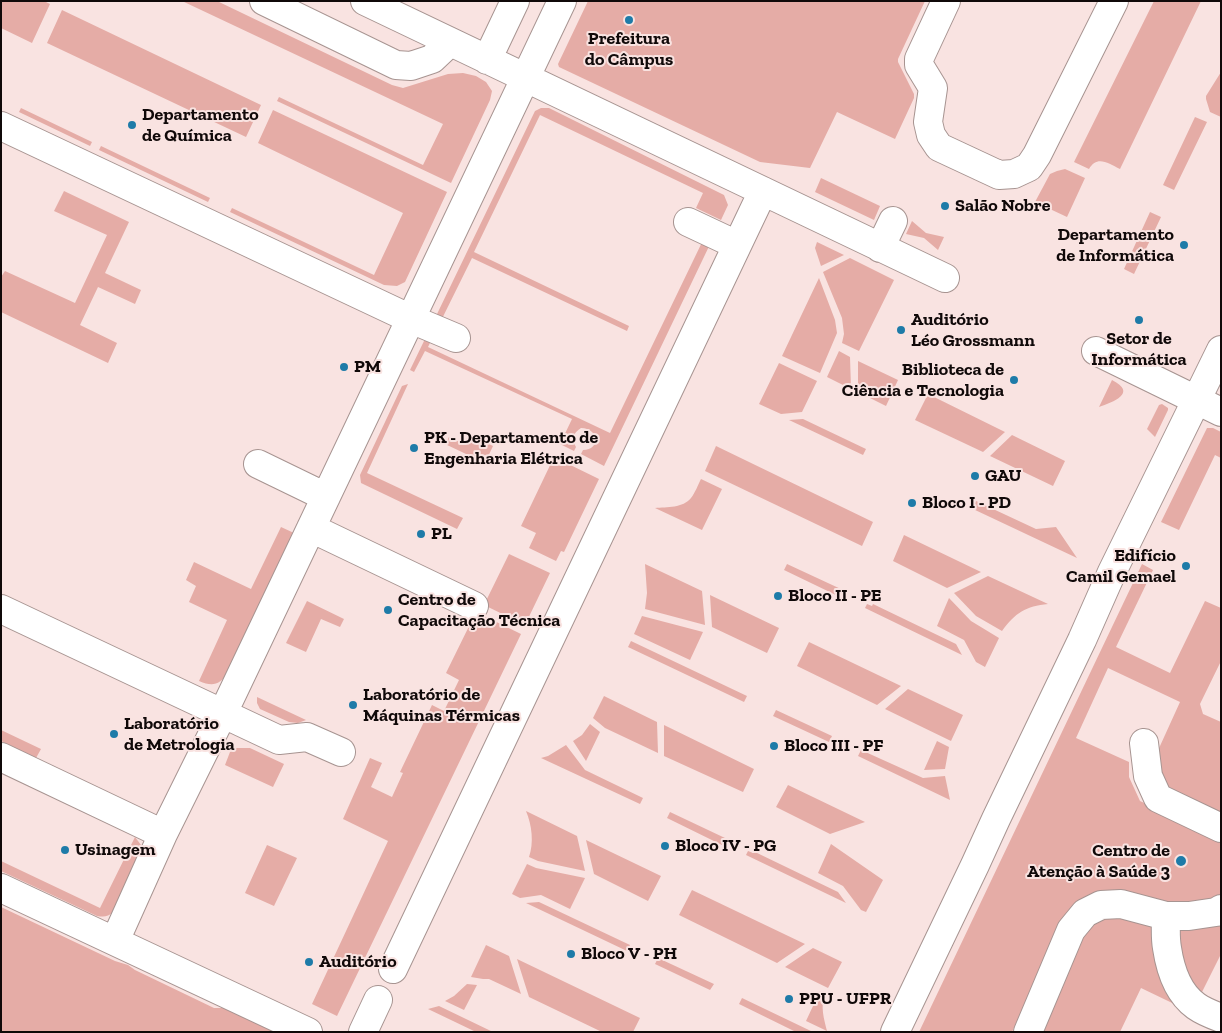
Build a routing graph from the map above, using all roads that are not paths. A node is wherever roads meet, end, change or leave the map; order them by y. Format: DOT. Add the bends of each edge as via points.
graph roads {
  1 [pos="264,1"];
  2 [pos="365,1"];
  3 [pos="515,1"];
  4 [pos="562,1"];
  5 [pos="946,1"];
  6 [pos="1114,1"];
  7 [pos="409,11"];
  8 [pos="450,42"];
  9 [pos="487,60"];
  10 [pos="524,78"];
  11 [pos="1,126"];
  12 [pos="763,191"];
  13 [pos="893,221"];
  14 [pos="688,222"];
  15 [pos="737,245"];
  16 [pos="880,248"];
  17 [pos="945,278"];
  18 [pos="411,319"];
  19 [pos="456,338"];
  20 [pos="1221,350"];
  21 [pos="1096,351"];
  22 [pos="1196,400"];
  23 [pos="1221,412"];
  24 [pos="258,464"];
  25 [pos="326,497"];
  26 [pos="311,528"];
  27 [pos="474,606"];
  28 [pos="1,609"];
  29 [pos="223,713"];
  30 [pos="1144,743"];
  31 [pos="341,752"];
  32 [pos="1,757"];
  33 [pos="1221,828"];
  34 [pos="163,834"];
  35 [pos="1,888"];
  36 [pos="1221,909"];
  37 [pos="1166,916"];
  38 [pos="115,940"];
  39 [pos="393,969"];
  40 [pos="378,1000"];
  41 [pos="1221,1018"];
  42 [pos="308,1032"];
  43 [pos="363,1032"];
  44 [pos="895,1032"];
  45 [pos="1028,1032"];
  1 -- 8 [label="lane" via="396,65 411,66 432,59"];
  2 -- 7 [label="lane"];
  3 -- 9 [label="lane"];
  4 -- 10 [label="lane"];
  5 -- 6 [label="lane" via="918,58 933,88 928,122 931,135 939,147 999,175 1014,174 1029,167 1033,161"];
  7 -- 8 [label="lane"];
  8 -- 9 [label="lane"];
  9 -- 10 [label="lane"];
  10 -- 12 [label="lane"];
  10 -- 18 [label="lane"];
  11 -- 18 [label="lane"];
  12 -- 15 [label="lane"];
  12 -- 16 [label="lane"];
  13 -- 16 [label="lane"];
  14 -- 15 [label="lane"];
  15 -- 39 [label="lane"];
  16 -- 17 [label="lane"];
  18 -- 19 [label="lane"];
  18 -- 25 [label="lane"];
  20 -- 22 [label="lane"];
  21 -- 22 [label="lane"];
  22 -- 23 [label="lane"];
  22 -- 44 [label="lane"];
  24 -- 25 [label="lane"];
  25 -- 26 [label="lane"];
  26 -- 27 [label="lane"];
  26 -- 29 [label="lane"];
  28 -- 29 [label="lane"];
  29 -- 31 [label="lane" via="279,740 307,737"];
  29 -- 34 [label="lane"];
  30 -- 33 [label="lane" via="1148,776 1158,798"];
  32 -- 34 [label="lane"];
  34 -- 38 [label="lane"];
  35 -- 38 [label="lane"];
  36 -- 37 [label="lane" via="1188,916"];
  37 -- 41 [label="lane" via="1166,946 1177,983 1196,1007"];
  37 -- 45 [label="lane" via="1121,904 1101,905 1084,913 1071,930"];
  38 -- 42 [label="lane"];
  40 -- 43 [label="lane"];
}
